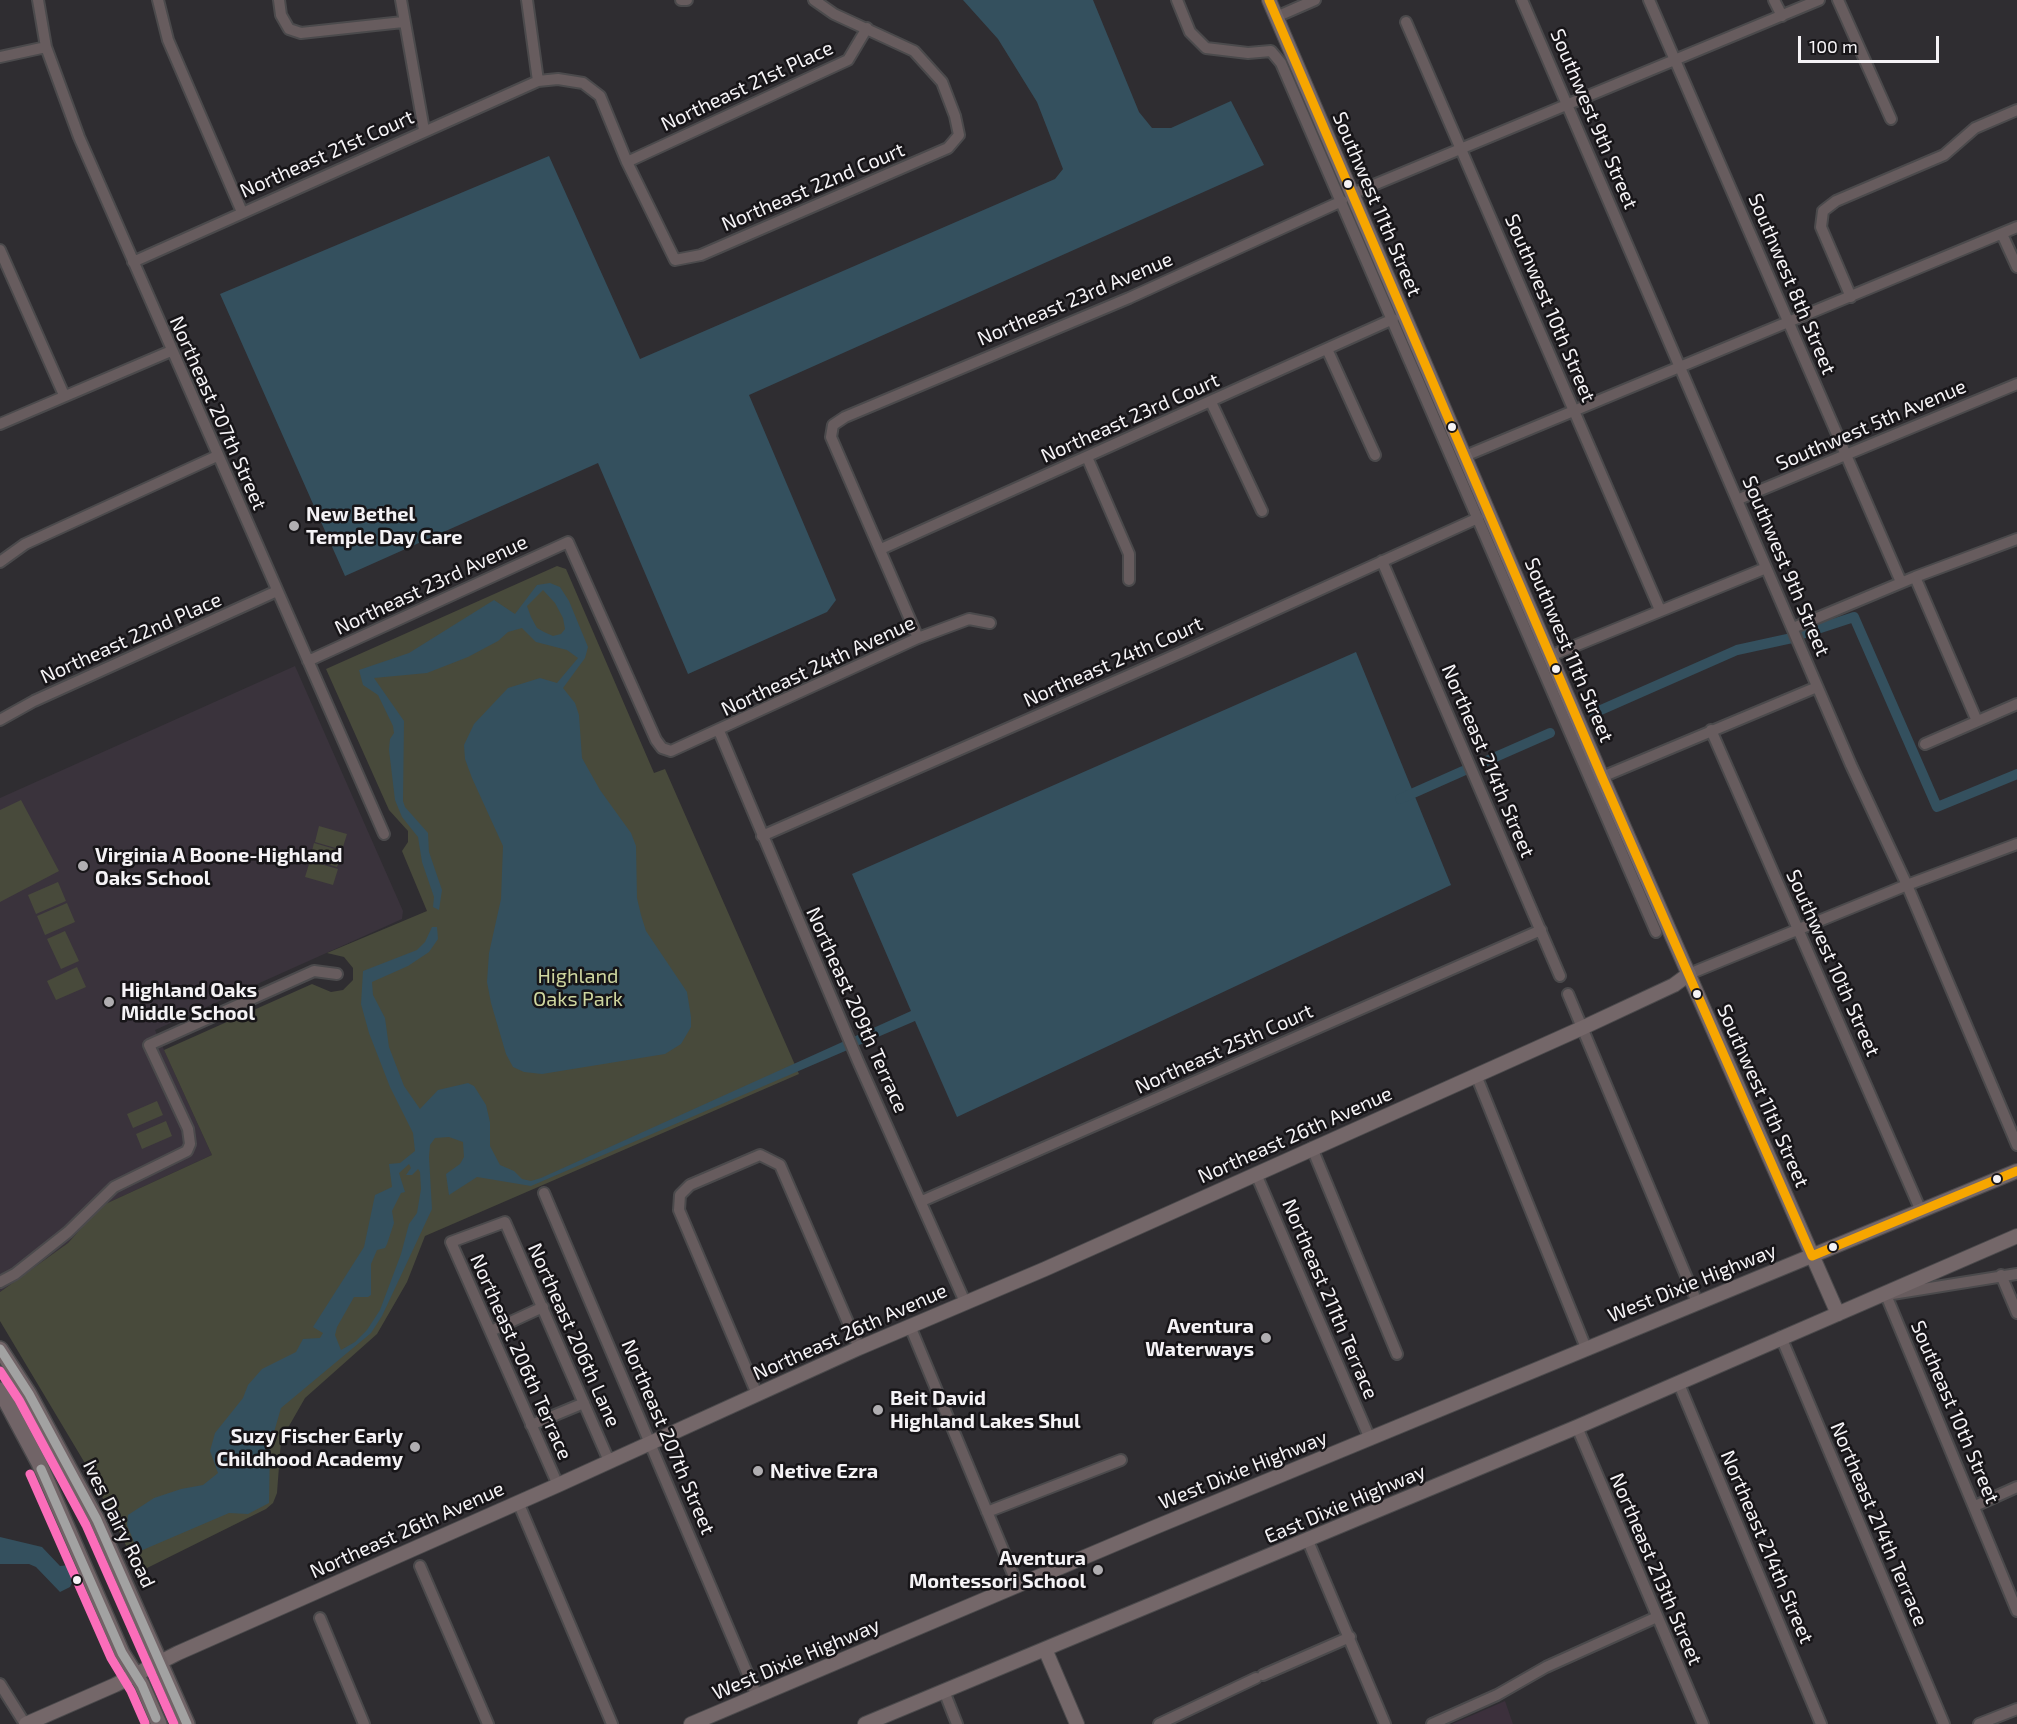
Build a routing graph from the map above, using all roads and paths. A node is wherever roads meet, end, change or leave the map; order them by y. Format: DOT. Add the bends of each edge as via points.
graph roads {
  1 [pos="38,0"];
  2 [pos="158,0"];
  3 [pos="279,0"];
  4 [pos="401,0"];
  5 [pos="527,0"];
  6 [pos="681,0"];
  7 [pos="687,0"];
  8 [pos="814,0"];
  9 [pos="1177,0"];
  10 [pos="1269,0"];
  11 [pos="1316,0"];
  12 [pos="1522,0"];
  13 [pos="1649,0"];
  14 [pos="1774,0"];
  15 [pos="1820,0"];
  16 [pos="1838,0"];
  17 [pos="1782,16"];
  18 [pos="1276,17"];
  19 [pos="403,22"];
  20 [pos="1406,22"];
  21 [pos="867,28"];
  22 [pos="46,47"];
  23 [pos="0,57"];
  24 [pos="1675,61"];
  25 [pos="538,81"];
  26 [pos="1568,106"];
  27 [pos="2017,110"];
  28 [pos="1891,118"];
  29 [pos="424,130"];
  30 [pos="1461,147"];
  31 [pos="627,162"];
  32 [pos="1347,198"];
  33 [pos="242,212"];
  34 [pos="2017,227"];
  35 [pos="2002,234"];
  36 [pos="0,250"];
  37 [pos="132,262"];
  38 [pos="2017,267"];
  39 [pos="1851,297"];
  40 [pos="1393,319"];
  41 [pos="1790,322"];
  42 [pos="1327,349"];
  43 [pos="171,351"];
  44 [pos="1681,367"];
  45 [pos="2017,384"];
  46 [pos="64,395"];
  47 [pos="1211,402"];
  48 [pos="1575,411"];
  49 [pos="0,424"];
  50 [pos="1375,455"];
  51 [pos="217,456"];
  52 [pos="1465,456"];
  53 [pos="1845,456"];
  54 [pos="1087,457"];
  55 [pos="1739,499"];
  56 [pos="1262,511"];
  57 [pos="1478,518"];
  58 [pos="2017,541"];
  59 [pos="881,549"];
  60 [pos="0,561"];
  61 [pos="1383,561"];
  62 [pos="1766,568"];
  63 [pos="1915,577"];
  64 [pos="1129,580"];
  65 [pos="1901,582"];
  66 [pos="277,591"];
  67 [pos="1660,609"];
  68 [pos="990,623"];
  69 [pos="1793,628"];
  70 [pos="918,638"];
  71 [pos="1550,656"];
  72 [pos="308,662"];
  73 [pos="1817,687"];
  74 [pos="2017,704"];
  75 [pos="0,720"];
  76 [pos="1977,722"];
  77 [pos="1711,730"];
  78 [pos="719,731"];
  79 [pos="1925,744"];
  80 [pos="662,748"];
  81 [pos="1602,777"];
  82 [pos="384,834"];
  83 [pos="762,836"];
  84 [pos="2017,844"];
  85 [pos="1907,885"];
  86 [pos="1799,929"];
  87 [pos="1541,930"];
  88 [pos="1656,932"];
  89 [pos="337,974"];
  90 [pos="1689,974"];
  91 [pos="1560,976"];
  92 [pos="1568,994"];
  93 [pos="1582,1028"];
  94 [pos="1476,1075"];
  95 [pos="2017,1145"];
  96 [pos="1312,1148"];
  97 [pos="2017,1171"];
  98 [pos="1256,1174"];
  99 [pos="544,1193"];
  100 [pos="922,1201"];
  101 [pos="1921,1211"];
  102 [pos="2017,1236"];
  103 [pos="452,1242"];
  104 [pos="1812,1256"];
  105 [pos="2017,1274"];
  106 [pos="2001,1275"];
  107 [pos="0,1282"];
  108 [pos="1886,1295"];
  109 [pos="965,1302"];
  110 [pos="1696,1302"];
  111 [pos="543,1307"];
  112 [pos="2017,1313"];
  113 [pos="1838,1314"];
  114 [pos="910,1326"];
  115 [pos="491,1331"];
  116 [pos="1781,1337"];
  117 [pos="859,1348"];
  118 [pos="1586,1348"];
  119 [pos="0,1349"];
  120 [pos="1397,1354"];
  121 [pos="1679,1384"];
  122 [pos="0,1390"];
  123 [pos="757,1394"];
  124 [pos="584,1403"];
  125 [pos="531,1425"];
  126 [pos="1577,1427"];
  127 [pos="1370,1438"];
  128 [pos="651,1442"];
  129 [pos="1121,1460"];
  130 [pos="609,1461"];
  131 [pos="558,1485"];
  132 [pos="2017,1487"];
  133 [pos="518,1502"];
  134 [pos="1975,1506"];
  135 [pos="987,1512"];
  136 [pos="1308,1541"];
  137 [pos="420,1566"];
  138 [pos="1018,1586"];
  139 [pos="2017,1611"];
  140 [pos="1657,1617"];
  141 [pos="320,1618"];
  142 [pos="1350,1637"];
  143 [pos="1045,1649"];
  144 [pos="159,1662"];
  145 [pos="135,1674"];
  146 [pos="0,1684"];
  147 [pos="944,1691"];
  148 [pos="757,1696"];
  149 [pos="2017,1709"];
  150 [pos="884,1720"];
  151 [pos="25,1724"];
  152 [pos="159,1724"];
  153 [pos="187,1724"];
  154 [pos="364,1724"];
  155 [pos="488,1724"];
  156 [pos="612,1724"];
  157 [pos="691,1724"];
  158 [pos="865,1724"];
  159 [pos="957,1724"];
  160 [pos="1077,1724"];
  161 [pos="1159,1724"];
  162 [pos="1385,1724"];
  163 [pos="1432,1724"];
  164 [pos="1703,1724"];
  165 [pos="1821,1724"];
  166 [pos="1944,1724"];
  167 [pos="1979,1724"];
  1 -- 22 [label="street, Northeast 207th Street"];
  2 -- 33 [label="street" via="168,40"];
  3 -- 19 [label="street" via="289,29 301,33"];
  4 -- 19 [label="street"];
  5 -- 25 [label="street"];
  6 -- 7 [label="street"];
  8 -- 21 [label="street" via="834,14"];
  9 -- 32 [label="street" via="1190,32 1206,48 1275,54"];
  10 -- 18 [label="street, Southwest 11th Street"];
  11 -- 18 [label="street"];
  12 -- 26 [label="street, Southwest 9th Street"];
  13 -- 24 [label="street, Southwest 8th Street"];
  14 -- 17 [label="street"];
  15 -- 17 [label="street, Northeast 23rd Avenue"];
  16 -- 28 [label="street"];
  17 -- 24 [label="street, Northeast 23rd Avenue"];
  18 -- 32 [label="street, Southwest 11th Street"];
  19 -- 29 [label="street"];
  20 -- 30 [label="street, Southwest 10th Street"];
  21 -- 31 [label="street, Northeast 21st Place" via="848,60"];
  21 -- 31 [label="street, Northeast 22nd Court" via="914,51 942,82 959,135 948,148 701,255 675,260"];
  22 -- 23 [label="street"];
  22 -- 37 [label="street, Northeast 207th Street"];
  24 -- 26 [label="street, Northeast 23rd Avenue"];
  24 -- 41 [label="street, Southwest 8th Street"];
  25 -- 29 [label="street, Northeast 21st Court"];
  25 -- 31 [label="street" via="583,83 600,96"];
  26 -- 30 [label="street, Northeast 23rd Avenue"];
  26 -- 44 [label="street, Southwest 9th Street"];
  27 -- 39 [label="street" via="1975,128 1944,155 1836,201 1823,211 1821,226"];
  29 -- 33 [label="street, Northeast 21st Court"];
  30 -- 32 [label="street, Northeast 23rd Avenue"];
  30 -- 48 [label="street, Southwest 10th Street"];
  32 -- 40 [label="street"];
  32 -- 52 [label="street, Southwest 11th Street"];
  32 -- 59 [label="street, Northeast 23rd Avenue" via="1129,298 844,417 833,425 831,436"];
  33 -- 37 [label="street, Northeast 21st Court"];
  34 -- 35 [label="street"];
  35 -- 38 [label="street"];
  35 -- 39 [label="street"];
  36 -- 46 [label="street"];
  37 -- 43 [label="street, Northeast 207th Street"];
  39 -- 41 [label="street"];
  40 -- 42 [label="street, Northeast 23rd Court"];
  40 -- 57 [label="street"];
  41 -- 44 [label="street"];
  41 -- 53 [label="street, Southwest 8th Street"];
  42 -- 47 [label="street, Northeast 23rd Court"];
  42 -- 50 [label="street"];
  43 -- 46 [label="street"];
  43 -- 51 [label="street, Northeast 207th Street"];
  44 -- 48 [label="street"];
  44 -- 55 [label="street, Southwest 9th Street"];
  45 -- 53 [label="street, Southwest 5th Avenue"];
  46 -- 49 [label="street"];
  47 -- 54 [label="street, Northeast 23rd Court"];
  47 -- 56 [label="street"];
  48 -- 52 [label="street"];
  48 -- 67 [label="street, Southwest 10th Street"];
  51 -- 60 [label="street" via="25,544"];
  51 -- 66 [label="street, Northeast 207th Street"];
  52 -- 71 [label="street, Southwest 11th Street"];
  53 -- 55 [label="street, Southwest 5th Avenue"];
  53 -- 65 [label="street, Southwest 8th Street"];
  54 -- 59 [label="street, Northeast 23rd Court"];
  54 -- 64 [label="street" via="1129,554"];
  55 -- 62 [label="street, Southwest 9th Street"];
  57 -- 61 [label="street, Northeast 24th Court"];
  57 -- 88 [label="street"];
  58 -- 63 [label="street"];
  59 -- 70 [label="street"];
  61 -- 83 [label="street, Northeast 24th Court"];
  61 -- 87 [label="street, Northeast 214th Street"];
  62 -- 67 [label="street"];
  62 -- 69 [label="street, Southwest 9th Street"];
  63 -- 65 [label="street"];
  63 -- 76 [label="street"];
  65 -- 69 [label="street"];
  66 -- 72 [label="street, Northeast 207th Street"];
  66 -- 75 [label="street, Northeast 22nd Place"];
  67 -- 71 [label="street"];
  68 -- 70 [label="street, Northeast 24th Avenue" via="969,619"];
  69 -- 73 [label="street, Southwest 9th Street"];
  70 -- 78 [label="street, Northeast 24th Avenue"];
  71 -- 81 [label="street, Southwest 11th Street"];
  72 -- 80 [label="street, Northeast 23rd Avenue" via="568,542"];
  72 -- 82 [label="street, Northeast 207th Street"];
  73 -- 77 [label="street"];
  73 -- 85 [label="street, Southwest 9th Street"];
  74 -- 76 [label="street"];
  76 -- 79 [label="street"];
  77 -- 81 [label="street"];
  77 -- 86 [label="street, Southwest 10th Street"];
  78 -- 80 [label="street, Northeast 24th Avenue" via="671,751"];
  78 -- 83 [label="street, Northeast 209th Terrace"];
  81 -- 90 [label="street, Southwest 11th Street"];
  83 -- 100 [label="street, Northeast 209th Terrace"];
  84 -- 85 [label="street"];
  85 -- 86 [label="street"];
  85 -- 95 [label="street, Southwest 9th Street"];
  86 -- 90 [label="street"];
  86 -- 101 [label="street, Southwest 10th Street"];
  87 -- 91 [label="street, Northeast 214th Street"];
  87 -- 100 [label="street, Northeast 25th Court"];
  89 -- 107 [label="street" via="314,971 149,1045 188,1129 187,1151 114,1187 68,1232"];
  90 -- 93 [label="street, Northeast 26th Avenue" via="1674,986"];
  90 -- 104 [label="street, Southwest 11th Street"];
  92 -- 93 [label="street"];
  93 -- 94 [label="street, Northeast 26th Avenue"];
  93 -- 110 [label="street"];
  94 -- 96 [label="street, Northeast 26th Avenue"];
  94 -- 118 [label="street"];
  96 -- 98 [label="street, Northeast 26th Avenue"];
  96 -- 120 [label="street"];
  97 -- 101 [label="street, West Dixie Highway"];
  98 -- 109 [label="street, Northeast 26th Avenue"];
  98 -- 127 [label="street, Northeast 211th Terrace"];
  99 -- 128 [label="street, Northeast 207th Street"];
  100 -- 109 [label="street, Northeast 209th Terrace"];
  101 -- 104 [label="street, West Dixie Highway"];
  102 -- 108 [label="street, East Dixie Highway"];
  103 -- 111 [label="street, Northeast 206th Lane" via="505,1222"];
  103 -- 115 [label="street, Northeast 206th Terrace"];
  104 -- 110 [label="street, West Dixie Highway"];
  104 -- 113 [label="street, Southwest 11th Street"];
  105 -- 106 [label="street"];
  106 -- 108 [label="street"];
  106 -- 112 [label="street"];
  108 -- 113 [label="street, East Dixie Highway"];
  108 -- 134 [label="street, Southeast 10th Street"];
  109 -- 114 [label="street, Northeast 26th Avenue"];
  110 -- 118 [label="street, West Dixie Highway"];
  111 -- 115 [label="street"];
  111 -- 124 [label="street, Northeast 206th Lane"];
  113 -- 116 [label="street, East Dixie Highway"];
  114 -- 117 [label="street, Northeast 26th Avenue"];
  114 -- 135 [label="street"];
  115 -- 125 [label="street, Northeast 206th Terrace"];
  116 -- 121 [label="street, East Dixie Highway"];
  116 -- 166 [label="street, Northeast 214th Terrace"];
  117 -- 123 [label="street, Northeast 26th Avenue"];
  117 -- 123 [label="street" via="780,1166 760,1155 690,1185 680,1195 679,1210"];
  118 -- 127 [label="street, West Dixie Highway"];
  119 -- 144 [label="main road, Ives Dairy Road" via="29,1394 97,1520"];
  121 -- 126 [label="street, East Dixie Highway"];
  121 -- 165 [label="street, Northeast 214th Street"];
  122 -- 145 [label="main road" via="39,1463 122,1653"];
  123 -- 128 [label="street, Northeast 26th Avenue"];
  124 -- 125 [label="street"];
  124 -- 130 [label="street, Northeast 206th Lane"];
  125 -- 131 [label="street, Northeast 206th Terrace"];
  126 -- 136 [label="street, East Dixie Highway"];
  126 -- 140 [label="street, Northeast 213th Street"];
  127 -- 138 [label="street, West Dixie Highway"];
  128 -- 130 [label="street, Northeast 26th Avenue"];
  128 -- 148 [label="street, Northeast 207th Street"];
  129 -- 135 [label="street"];
  130 -- 131 [label="street, Northeast 26th Avenue"];
  131 -- 133 [label="street, Northeast 26th Avenue"];
  132 -- 134 [label="street"];
  133 -- 144 [label="street, Northeast 26th Avenue"];
  133 -- 156 [label="street"];
  134 -- 139 [label="street, Southeast 10th Street"];
  135 -- 138 [label="street"];
  136 -- 142 [label="street"];
  136 -- 143 [label="street, East Dixie Highway"];
  137 -- 155 [label="street"];
  138 -- 148 [label="street, West Dixie Highway"];
  140 -- 163 [label="street"];
  140 -- 164 [label="street, Northeast 213th Street"];
  141 -- 154 [label="street"];
  142 -- 161 [label="street"];
  142 -- 162 [label="street"];
  143 -- 147 [label="street, East Dixie Highway"];
  143 -- 160 [label="street"];
  144 -- 145 [label="street, Northeast 26th Avenue"];
  144 -- 153 [label="main road, Ives Dairy Road"];
  145 -- 151 [label="street, Northeast 26th Avenue"];
  145 -- 152 [label="main road"];
  146 -- 151 [label="street"];
  147 -- 150 [label="street, East Dixie Highway"];
  147 -- 159 [label="street"];
  148 -- 157 [label="street, West Dixie Highway"];
  149 -- 167 [label="street"];
  150 -- 158 [label="street, East Dixie Highway"];
}
